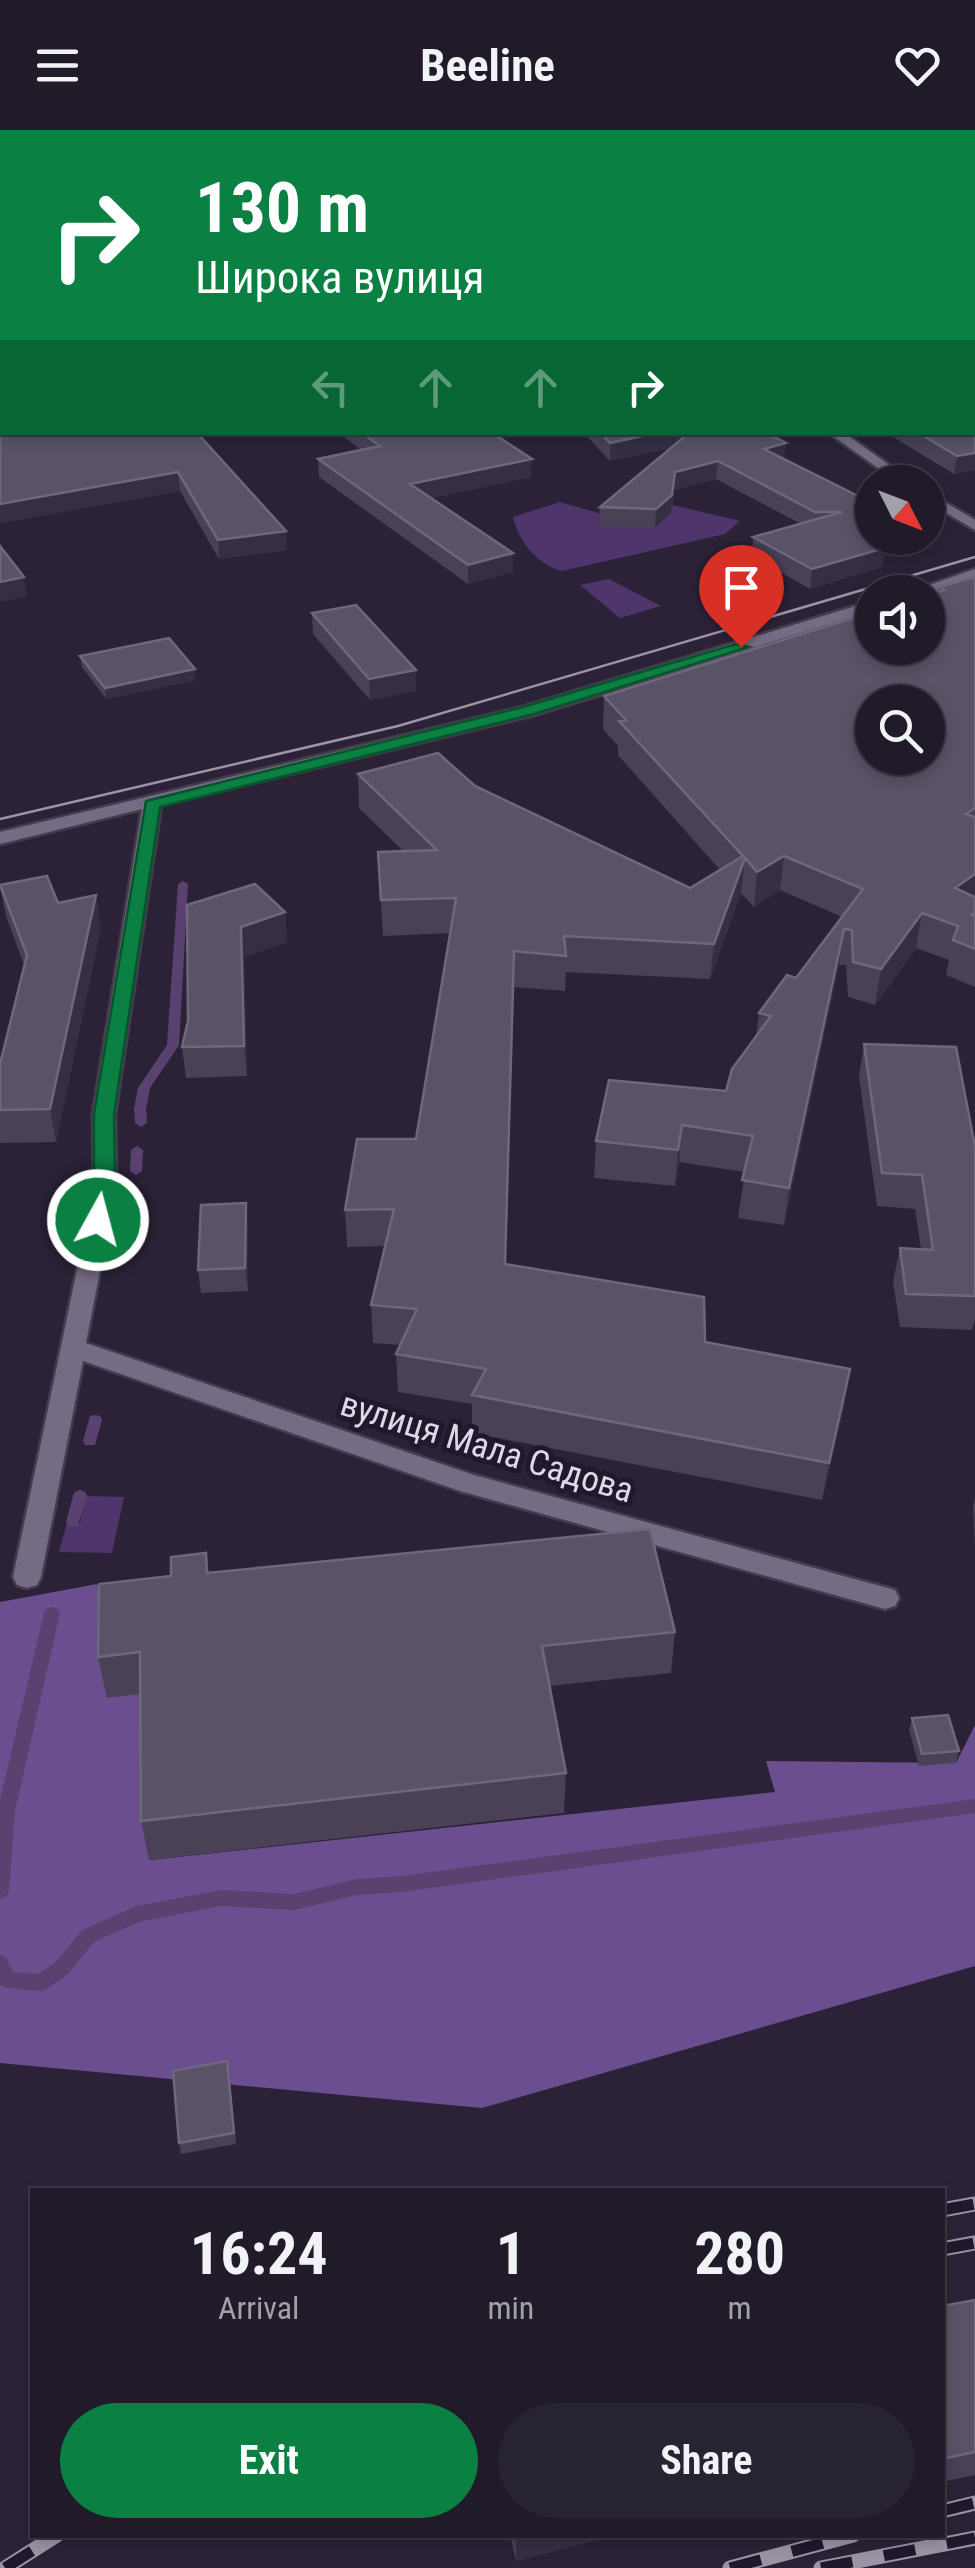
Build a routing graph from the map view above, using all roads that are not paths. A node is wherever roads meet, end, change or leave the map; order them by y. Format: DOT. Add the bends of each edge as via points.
graph roads {
  1 [pos="837,435"];
  2 [pos="881,465"];
  3 [pos="945,507"];
  4 [pos="975,526"];
  5 [pos="975,574"];
  6 [pos="945,583"];
  7 [pos="855,611"];
  8 [pos="152,804"];
  9 [pos="0,838"];
  10 [pos="73,1348"];
  11 [pos="27,1578"];
  12 [pos="885,1598"];
  1 -- 2 [label="street"];
  3 -- 4 [label="street"];
  5 -- 6 [label="street"];
  7 -- 8 [label="street" via="528,711"];
  8 -- 9 [label="street"];
  8 -- 10 [label="street" via="104,1114 105,1188"];
  10 -- 11 [label="street"];
  10 -- 12 [label="street, вулиця Мала Садова" via="468,1484"];
}
